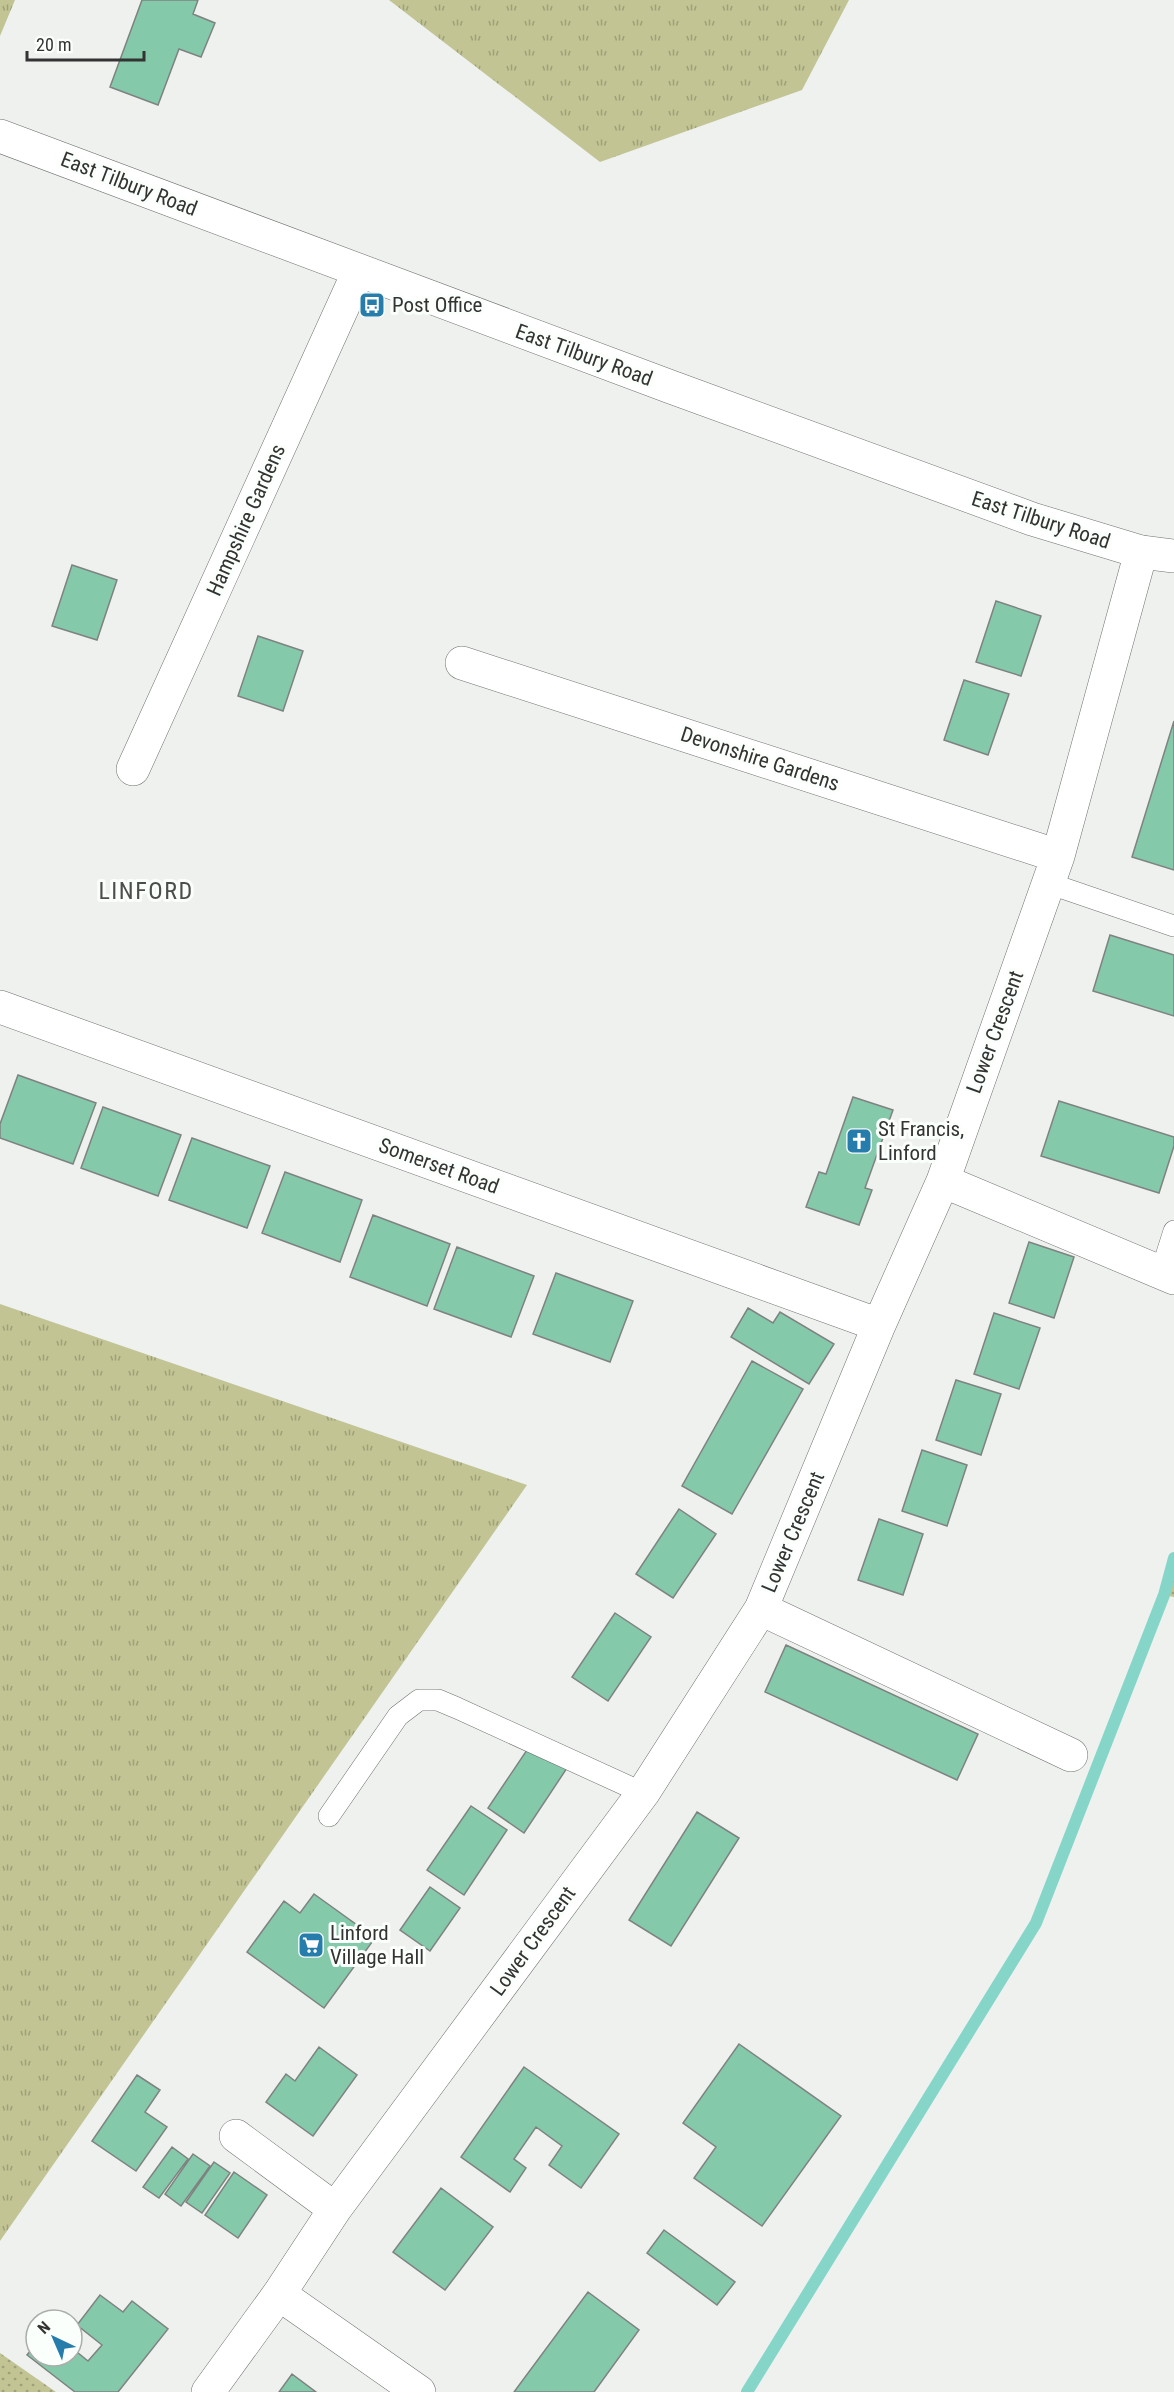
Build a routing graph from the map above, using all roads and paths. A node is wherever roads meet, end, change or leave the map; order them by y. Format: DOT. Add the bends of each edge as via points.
graph roads {
  1 [pos="0,136"];
  2 [pos="358,271"];
  3 [pos="1141,552"];
  4 [pos="1174,556"];
  5 [pos="462,663"];
  6 [pos="133,770"];
  7 [pos="1053,870"];
  8 [pos="1174,926"];
  9 [pos="0,1006"];
  10 [pos="943,1180"];
  11 [pos="1174,1231"];
  12 [pos="1167,1275"];
  13 [pos="879,1325"];
  14 [pos="761,1609"];
  15 [pos="1071,1755"];
  16 [pos="643,1793"];
  17 [pos="329,1816"];
  18 [pos="236,2136"];
  19 [pos="335,2210"];
  20 [pos="279,2294"];
  21 [pos="208,2392"];
  22 [pos="419,2392"];
  1 -- 2 [label="street, East Tilbury Road"];
  2 -- 3 [label="street, East Tilbury Road" via="1032,519"];
  2 -- 6 [label="street, Hampshire Gardens"];
  3 -- 4 [label="street, East Tilbury Road"];
  3 -- 7 [label="street, Lower Crescent"];
  5 -- 7 [label="street, Devonshire Gardens"];
  7 -- 8 [label="lane"];
  7 -- 10 [label="street, Lower Crescent"];
  9 -- 13 [label="street, Somerset Road"];
  10 -- 12 [label="street"];
  10 -- 13 [label="street, Lower Crescent"];
  11 -- 12 [label="lane"];
  13 -- 14 [label="street, Lower Crescent"];
  14 -- 15 [label="street"];
  14 -- 16 [label="street, Lower Crescent"];
  16 -- 17 [label="lane" via="458,1708 438,1700 418,1700 398,1716"];
  16 -- 19 [label="street, Lower Crescent"];
  18 -- 19 [label="street"];
  19 -- 20 [label="street, Lower Crescent"];
  20 -- 21 [label="street, Lower Crescent"];
  20 -- 22 [label="street"];
}
